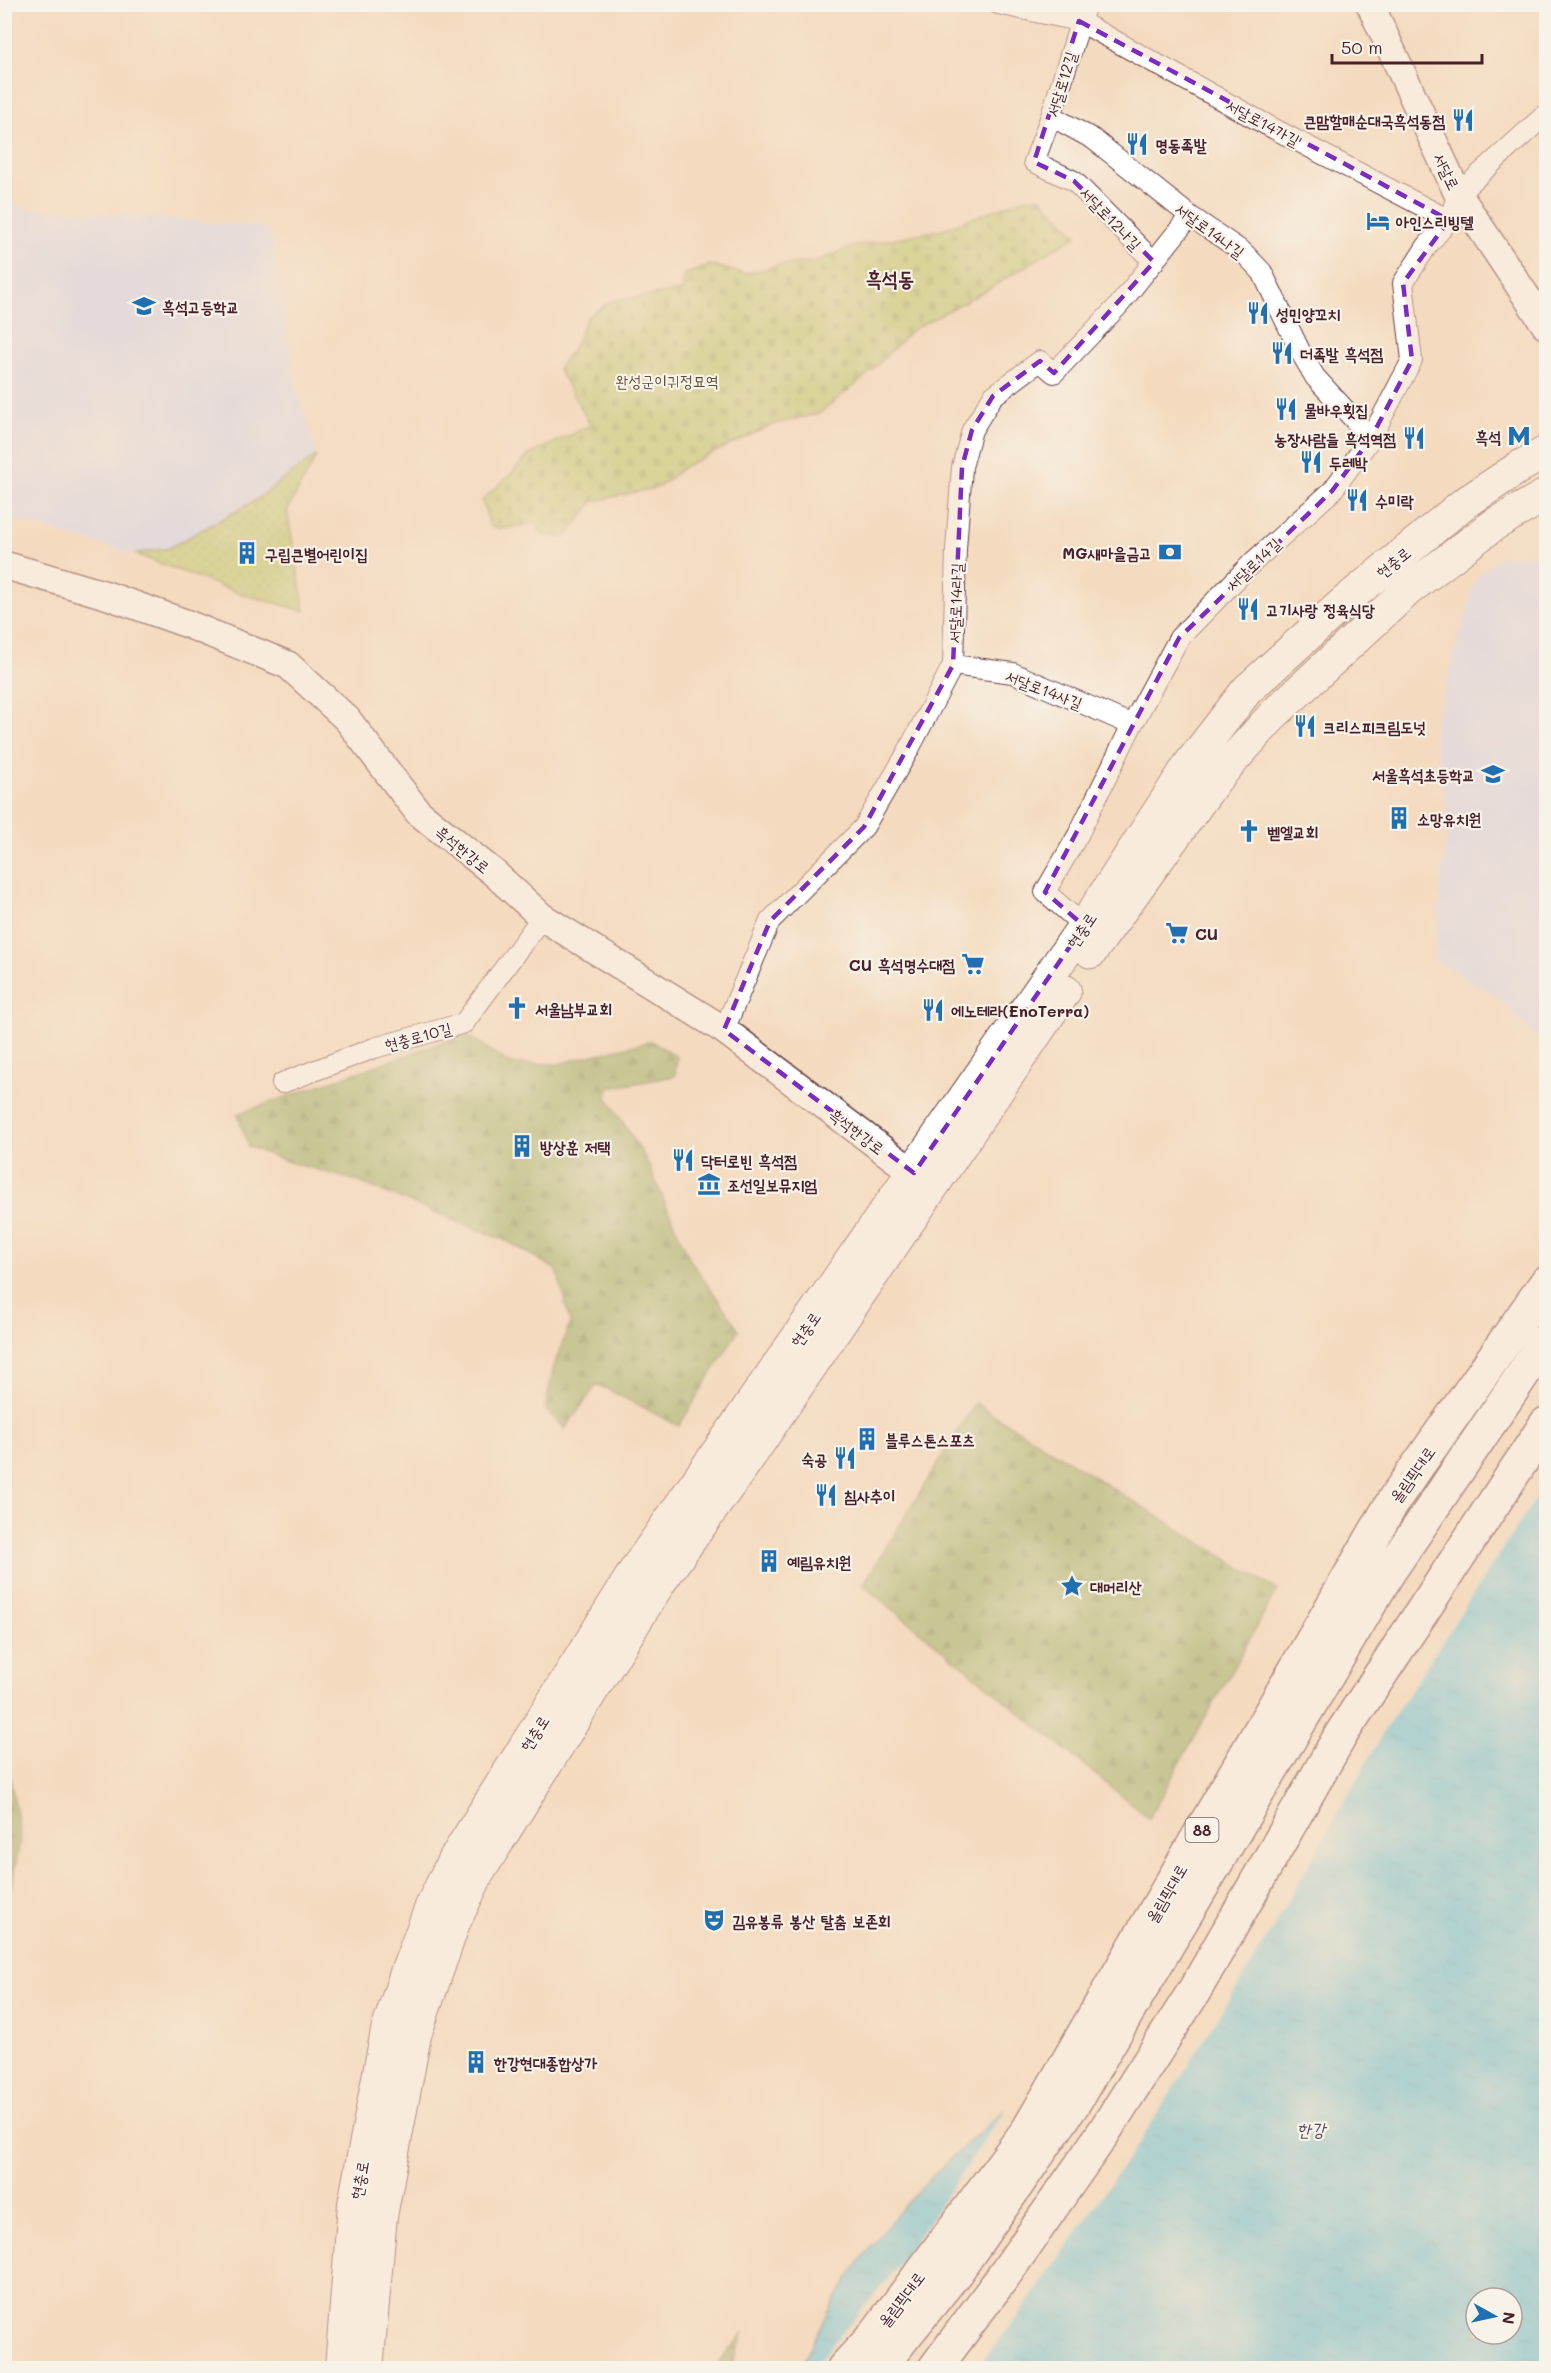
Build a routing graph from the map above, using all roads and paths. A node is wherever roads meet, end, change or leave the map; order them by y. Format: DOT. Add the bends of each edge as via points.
graph roads {
  1 [pos="998,4"];
  2 [pos="1370,4"];
  3 [pos="1082,13"];
  4 [pos="1546,114"];
  5 [pos="1051,117"];
  6 [pos="1034,162"];
  7 [pos="1458,194"];
  8 [pos="1190,216"];
  9 [pos="1449,220"];
  10 [pos="1154,262"];
  11 [pos="1546,326"];
  12 [pos="1371,438"];
  13 [pos="1546,452"];
  14 [pos="1546,495"];
  15 [pos="4,565"];
  16 [pos="953,665"];
  17 [pos="1132,725"];
  18 [pos="542,917"];
  19 [pos="1084,926"];
  20 [pos="724,1030"];
  21 [pos="282,1083"];
  22 [pos="914,1173"];
  23 [pos="1546,1283"];
  24 [pos="1546,1340"];
  25 [pos="1546,1424"];
  26 [pos="341,2368"];
  27 [pos="367,2368"];
  28 [pos="844,2368"];
  29 [pos="879,2368"];
  30 [pos="935,2368"];
  1 -- 3 [label="street, 서달로14가길"];
  2 -- 7 [label="street, 서달로"];
  3 -- 5 [label="street, 서달로12길"];
  3 -- 9 [label="street, 서달로14가길" via="1267,125"];
  4 -- 7 [label="street"];
  5 -- 6 [label="street, 서달로12길"];
  5 -- 8 [label="street, 서달로14나길" via="1093,139"];
  6 -- 10 [label="street, 서달로12나길" via="1074,181"];
  7 -- 9 [label="street, 서달로14길"];
  7 -- 11 [label="street, 서달로"];
  8 -- 10 [label="street, 서달로14라길"];
  8 -- 12 [label="street, 서달로14나길" via="1244,252 1262,272 1316,377"];
  9 -- 12 [label="street, 서달로14길" via="1403,283 1412,360"];
  10 -- 16 [label="street, 서달로14라길" via="1119,306 1054,373 1040,361 993,396 972,430 962,467"];
  12 -- 17 [label="street, 서달로14길" via="1332,491 1253,562 1179,638"];
  13 -- 19 [label="main road, 현충로" via="1462,505 1342,604 1247,690 1189,765"];
  14 -- 27 [label="main road, 현충로" via="1495,524 1409,589 1275,713 1216,779 1085,961 750,1456 660,1582 477,1875 454,1923 413,2046 381,2216"];
  15 -- 18 [label="street, 흑석한강로" via="106,595 288,664 347,719 418,812"];
  16 -- 17 [label="street, 서달로14사길" via="1013,673"];
  16 -- 20 [label="street, 서달로14라길" via="864,827 770,921"];
  17 -- 19 [label="street, 서달로14길" via="1045,892"];
  18 -- 20 [label="street, 흑석한강로"];
  18 -- 21 [label="street, 현충로10길" via="464,1023 374,1048"];
  19 -- 22 [label="main road, 현충로"];
  20 -- 22 [label="street, 흑석한강로"];
  22 -- 26 [label="main road, 현충로" via="636,1569 452,1863 431,1907 390,2021 376,2081 354,2204"];
  23 -- 28 [label="highway, 올림픽대로 / 88" via="1395,1498 1028,2130 874,2336"];
  24 -- 29 [label="highway, 올림픽대로 / 88" via="1388,1573 1073,2104 956,2272"];
  25 -- 30 [label="highway" via="1342,1733 1193,1993 1102,2134"];
}
